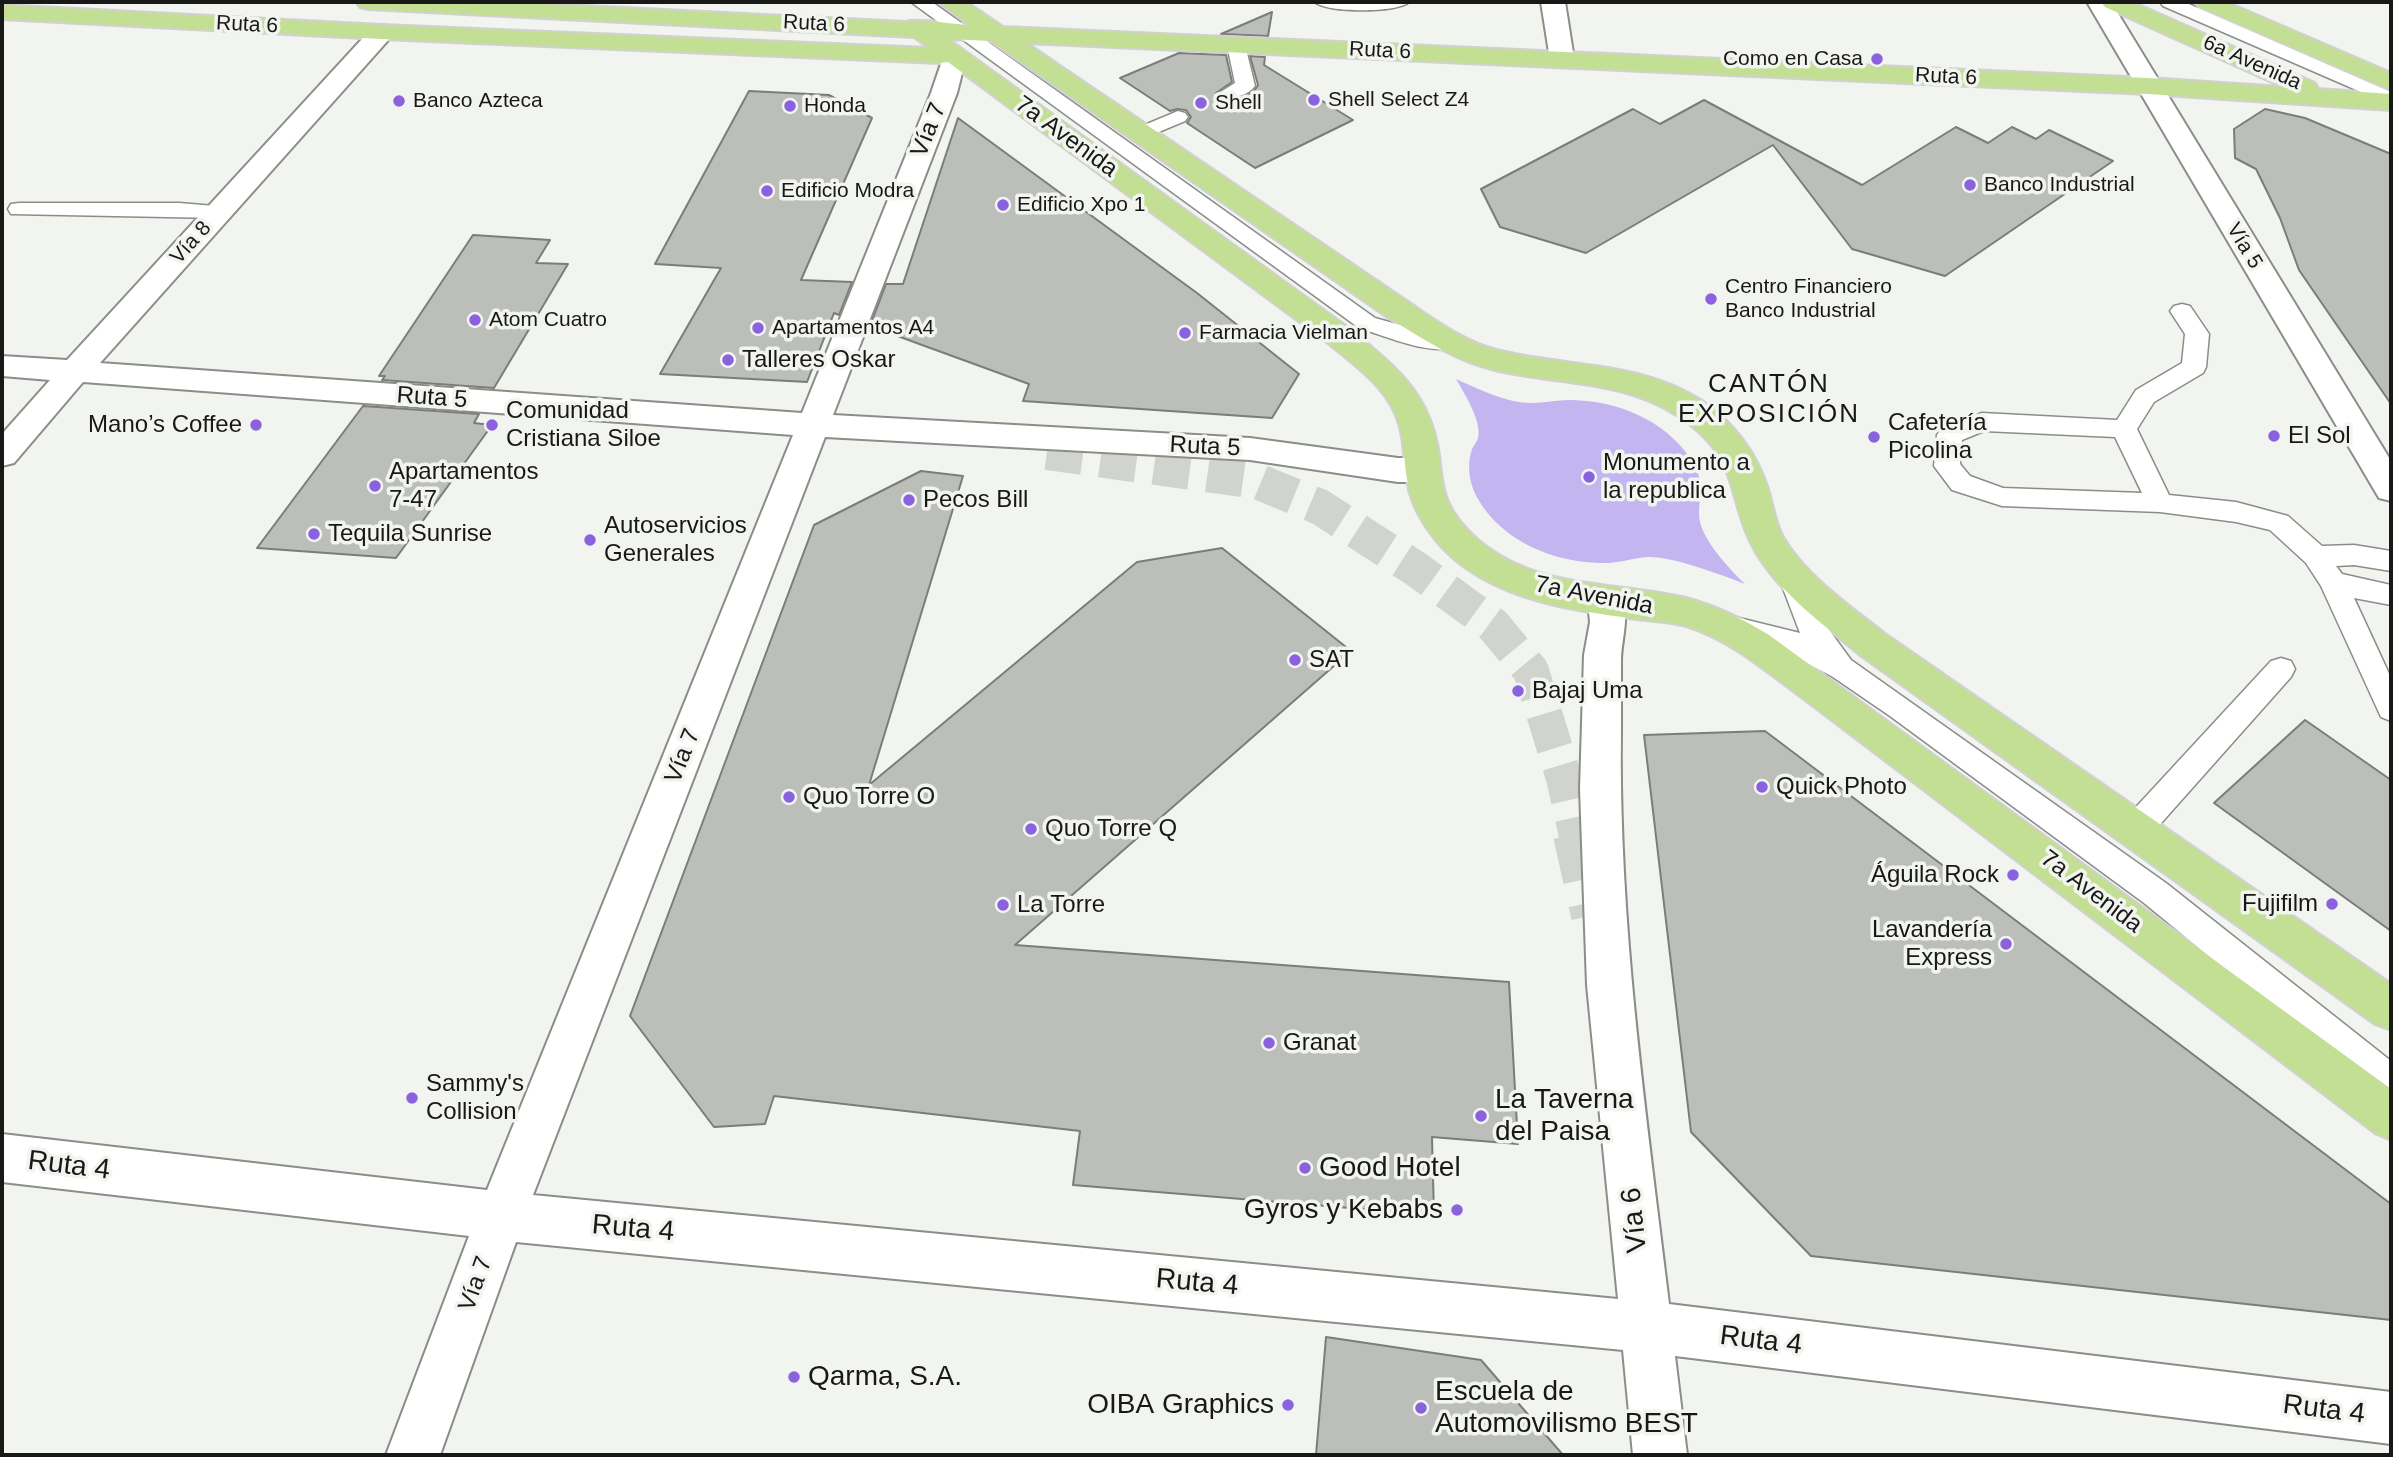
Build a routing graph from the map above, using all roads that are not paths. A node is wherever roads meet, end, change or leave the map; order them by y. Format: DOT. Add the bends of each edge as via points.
graph roads {
  1 [pos="368,2"];
  2 [pos="920,2"];
  3 [pos="1324,2"];
  4 [pos="1400,2"];
  5 [pos="1553,2"];
  6 [pos="2099,2"];
  7 [pos="2113,2"];
  8 [pos="2169,2"];
  9 [pos="2207,2"];
  10 [pos="400,3"];
  11 [pos="954,3"];
  12 [pos="892,9"];
  13 [pos="2,12"];
  14 [pos="920,30"];
  15 [pos="382,32"];
  16 [pos="958,44"];
  17 [pos="1236,45"];
  18 [pos="998,46"];
  19 [pos="1562,60"];
  20 [pos="1039,61"];
  21 [pos="2391,82"];
  22 [pos="2148,86"];
  23 [pos="1229,93"];
  24 [pos="2328,97"];
  25 [pos="2391,100"];
  26 [pos="1178,117"];
  27 [pos="2391,125"];
  28 [pos="1142,133"];
  29 [pos="19,209"];
  30 [pos="219,212"];
  31 [pos="2182,311"];
  32 [pos="1367,323"];
  33 [pos="1452,342"];
  34 [pos="2,366"];
  35 [pos="74,372"];
  36 [pos="1387,380"];
  37 [pos="813,425"];
  38 [pos="2124,429"];
  39 [pos="987,435"];
  40 [pos="1047,452"];
  41 [pos="2,455"];
  42 [pos="1422,470"];
  43 [pos="2391,489"];
  44 [pos="2160,503"];
  45 [pos="2316,556"];
  46 [pos="2391,561"];
  47 [pos="1790,570"];
  48 [pos="2333,583"];
  49 [pos="2391,595"];
  50 [pos="1606,601"];
  51 [pos="1725,626"];
  52 [pos="1843,669"];
  53 [pos="2281,669"];
  54 [pos="2391,709"];
  55 [pos="2136,829"];
  56 [pos="1596,924"];
  57 [pos="1609,985"];
  58 [pos="2391,1009"];
  59 [pos="2391,1083"];
  60 [pos="2391,1117"];
  61 [pos="2,1158"];
  62 [pos="501,1216"];
  63 [pos="1647,1327"];
  64 [pos="2391,1419"];
  65 [pos="413,1455"];
  66 [pos="1660,1455"];
  1 -- 10 [label="main road, Ruta 6"];
  2 -- 16 [label="lane"];
  3 -- 4 [label="lane"];
  5 -- 19 [label="street"];
  6 -- 22 [label="street, Vía 5"];
  7 -- 24 [label="main road, 6a Avenida"];
  8 -- 25 [label="lane"];
  9 -- 21 [label="main road, 6a Avenida"];
  10 -- 14 [label="main road, Ruta 6"];
  11 -- 18 [label="main road"];
  12 -- 14 [label="main road, 7a Avenida"];
  13 -- 15 [label="main road, Ruta 6"];
  14 -- 16 [label="main road, 7a Avenida"];
  15 -- 16 [label="main road, Ruta 6"];
  15 -- 30 [label="street, Vía 8"];
  16 -- 18 [label="main road, Ruta 6"];
  16 -- 36 [label="main road, 7a Avenida" via="1339,335"];
  16 -- 37 [label="street, Vía 7" via="944,93"];
  17 -- 18 [label="main road, Ruta 6"];
  17 -- 19 [label="main road, Ruta 6"];
  17 -- 23 [label="lane" via="1245,86"];
  18 -- 20 [label="main road, Ruta 6"];
  18 -- 32 [label="lane"];
  19 -- 22 [label="main road, Ruta 6"];
  20 -- 28 [label="main road, 7a Avenida"];
  22 -- 24 [label="main road, Ruta 6"];
  22 -- 43 [label="street, Vía 5"];
  24 -- 25 [label="main road, Ruta 6"];
  24 -- 27 [label="main road, 6a Avenida"];
  26 -- 28 [label="lane"];
  28 -- 33 [label="main road, 7a Avenida"];
  29 -- 30 [label="lane"];
  30 -- 35 [label="street, Vía 8"];
  31 -- 38 [label="lane" via="2197,334 2194,367 2145,396"];
  32 -- 33 [label="lane" via="1417,338"];
  32 -- 36 [label="lane" via="1381,340"];
  33 -- 47 [label="main road, 7a Avenida" via="1471,353 1519,365 1604,374 1685,405 1728,442 1742,464 1760,526 1772,550"];
  34 -- 35 [label="street, Ruta 5"];
  35 -- 37 [label="street, Ruta 5"];
  35 -- 41 [label="street, Vía 8"];
  36 -- 42 [label="main road, 7a Avenida" via="1413,414"];
  37 -- 39 [label="street, Ruta 5"];
  37 -- 62 [label="street, Vía 7"];
  38 -- 44 [label="lane"];
  38 -- 44 [label="lane" via="1982,422 1950,435 1947,466 1961,484 2002,497"];
  39 -- 40 [label="street, Ruta 5"];
  39 -- 42 [label="street, Ruta 5" via="1250,449"];
  42 -- 50 [label="main road, 7a Avenida" via="1438,518 1475,556 1524,583 1557,594"];
  44 -- 45 [label="lane" via="2236,512 2279,523"];
  45 -- 46 [label="lane" via="2354,555"];
  45 -- 48 [label="lane"];
  47 -- 52 [label="lane" via="1808,623"];
  47 -- 55 [label="main road, 7a Avenida" via="1872,644"];
  48 -- 49 [label="lane"];
  48 -- 54 [label="lane"];
  50 -- 51 [label="main road, 7a Avenida" via="1688,613"];
  50 -- 57 [label="street, Vía 6" via="1600,789"];
  51 -- 52 [label="lane" via="1788,640"];
  51 -- 60 [label="main road, 7a Avenida" via="1828,697"];
  52 -- 59 [label="lane" via="2155,893"];
  53 -- 55 [label="lane"];
  55 -- 58 [label="main road, 7a Avenida"];
  56 -- 57 [label="street, Vía 6"];
  57 -- 63 [label="street, Vía 6"];
  61 -- 62 [label="street, Ruta 4"];
  62 -- 63 [label="street, Ruta 4"];
  62 -- 65 [label="street, Vía 7"];
  63 -- 64 [label="street, Ruta 4"];
  63 -- 66 [label="street, Vía 6"];
}
